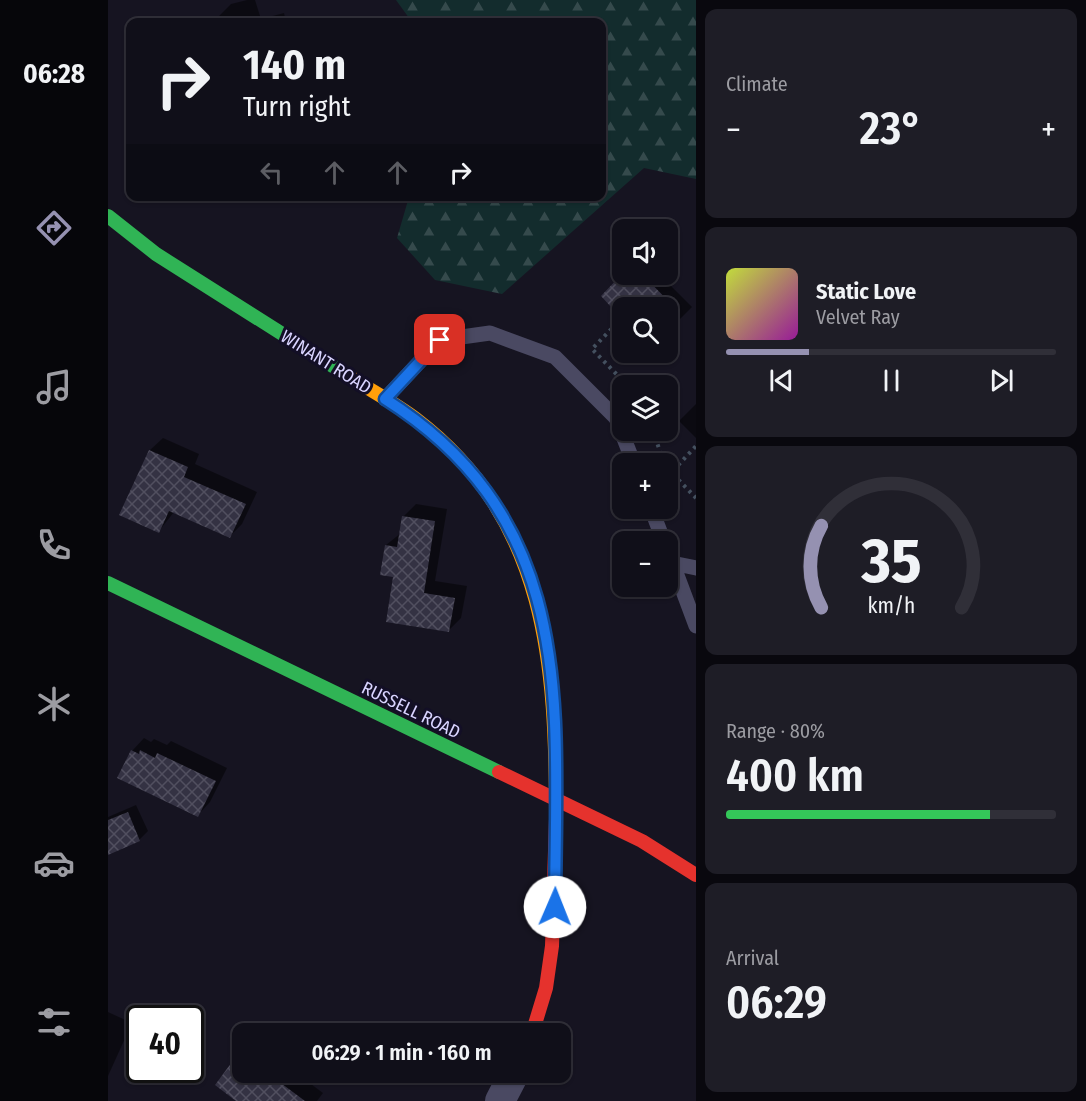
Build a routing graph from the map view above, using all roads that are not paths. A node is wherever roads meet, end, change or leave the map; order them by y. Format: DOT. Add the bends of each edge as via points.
graph roads {
  1 [pos="108,216"];
  2 [pos="385,399"];
  3 [pos="630,453"];
  4 [pos="678,560"];
  5 [pos="696,568"];
  6 [pos="678,578"];
  7 [pos="108,583"];
  8 [pos="696,626"];
  9 [pos="556,800"];
  10 [pos="696,875"];
  11 [pos="535,1023"];
  12 [pos="509,1083"];
  13 [pos="500,1101"];
  1 -- 2 [label="street, WINANT ROAD" via="156,254"];
  2 -- 3 [label="lane" via="440,340 490,333 555,357 616,418"];
  2 -- 9 [label="street, WINANT ROAD" via="442,441 474,476 499,509 522,551 540,601 549,648"];
  4 -- 5 [label="lane"];
  6 -- 8 [label="lane"];
  7 -- 9 [label="street, RUSSELL ROAD"];
  9 -- 10 [label="street, RUSSELL ROAD" via="642,841"];
  9 -- 11 [label="street, WINANT ROAD" via="555,928 547,982"];
  12 -- 13 [label="street"];
}
